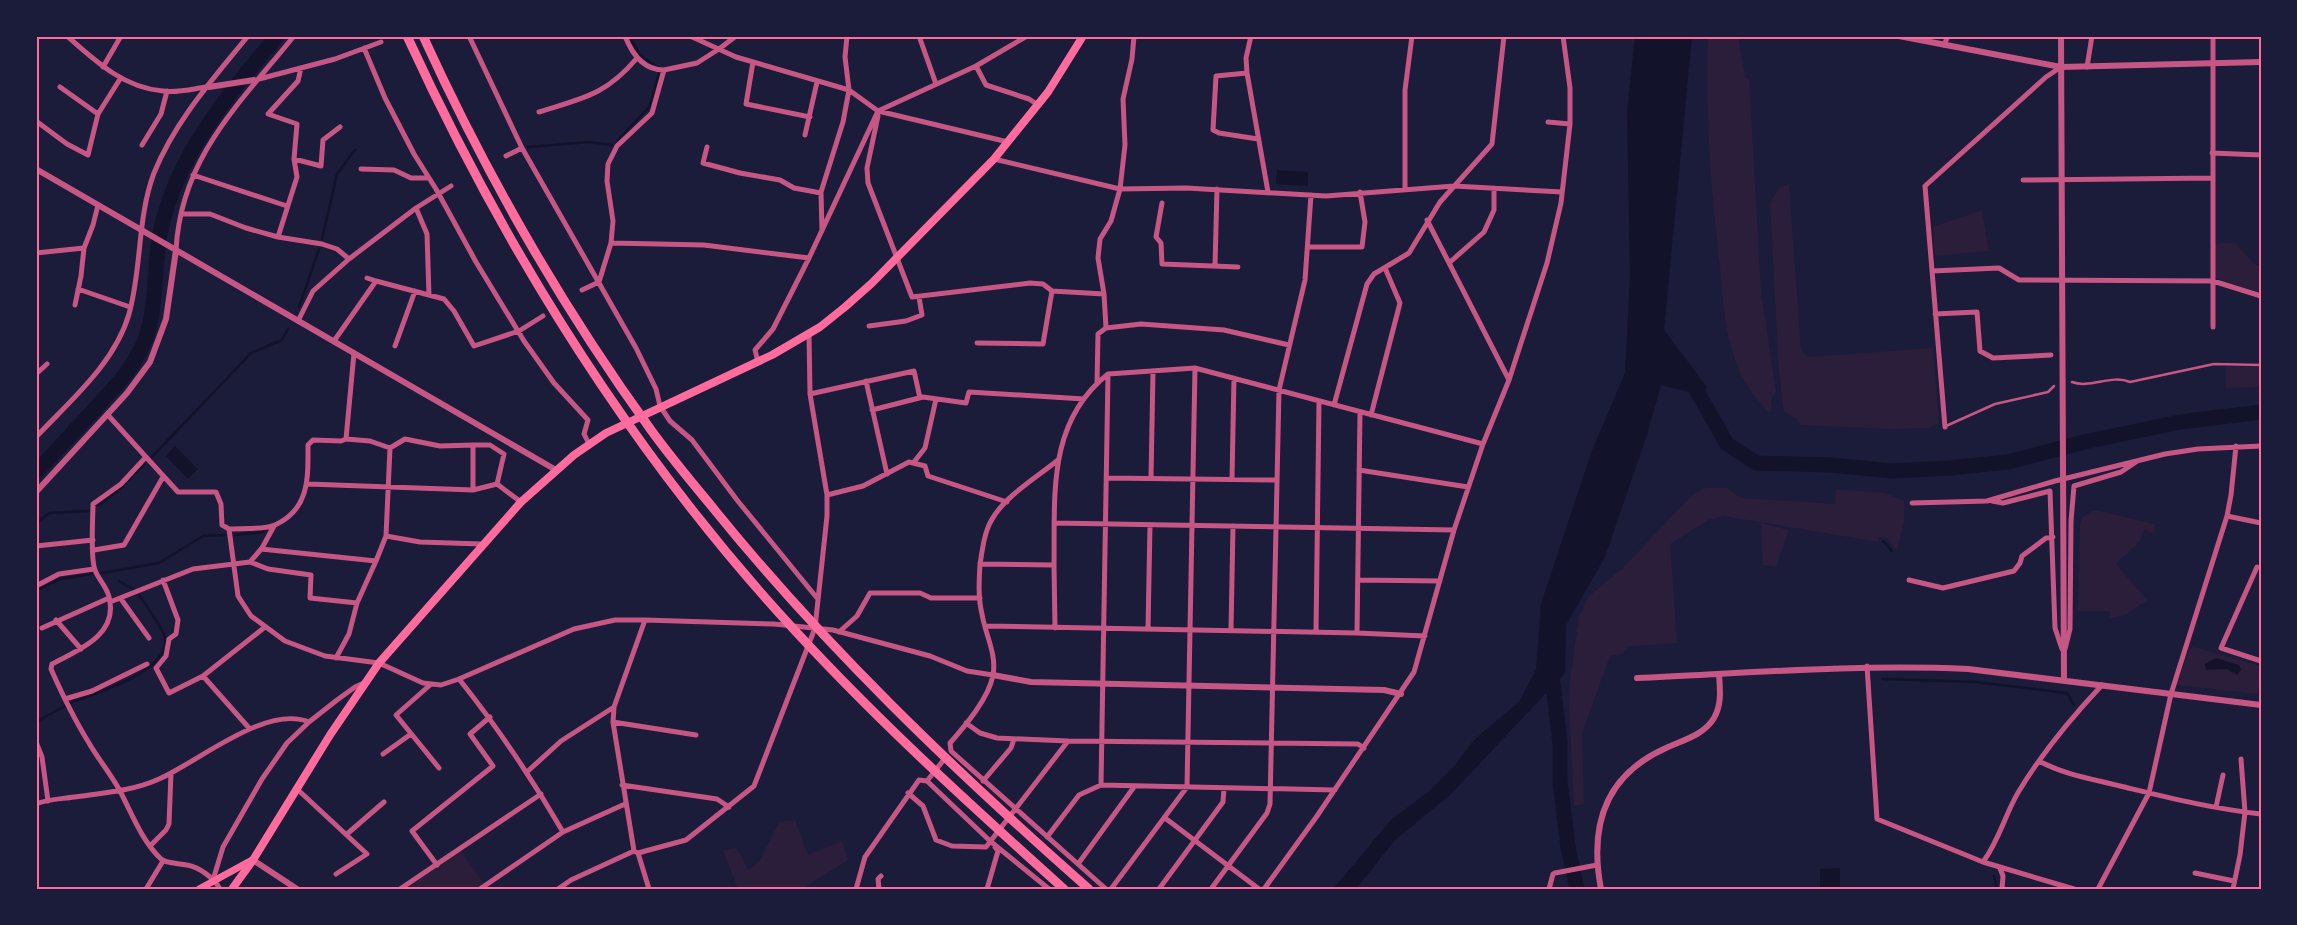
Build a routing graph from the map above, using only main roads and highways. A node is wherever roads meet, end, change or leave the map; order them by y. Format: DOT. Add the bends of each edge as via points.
graph roads {
  1 [pos="406,36"];
  2 [pos="423,36"];
  3 [pos="1083,36"];
  4 [pos="253,860"];
  5 [pos="199,889"];
  6 [pos="232,889"];
  7 [pos="1064,889"];
  8 [pos="1090,889"];
  1 -- 7 [label="highway" via="497,214 556,313 640,440 734,560 840,679 927,766"];
  2 -- 8 [label="highway" via="510,207 563,297 652,432 740,542 860,675 939,754"];
  3 -- 4 [label="main road" via="1038,105 994,159 845,307 808,334 758,362 606,433 556,470 521,502 379,664 296,788"];
  4 -- 5 [label="main road"];
  4 -- 6 [label="main road"];
}
